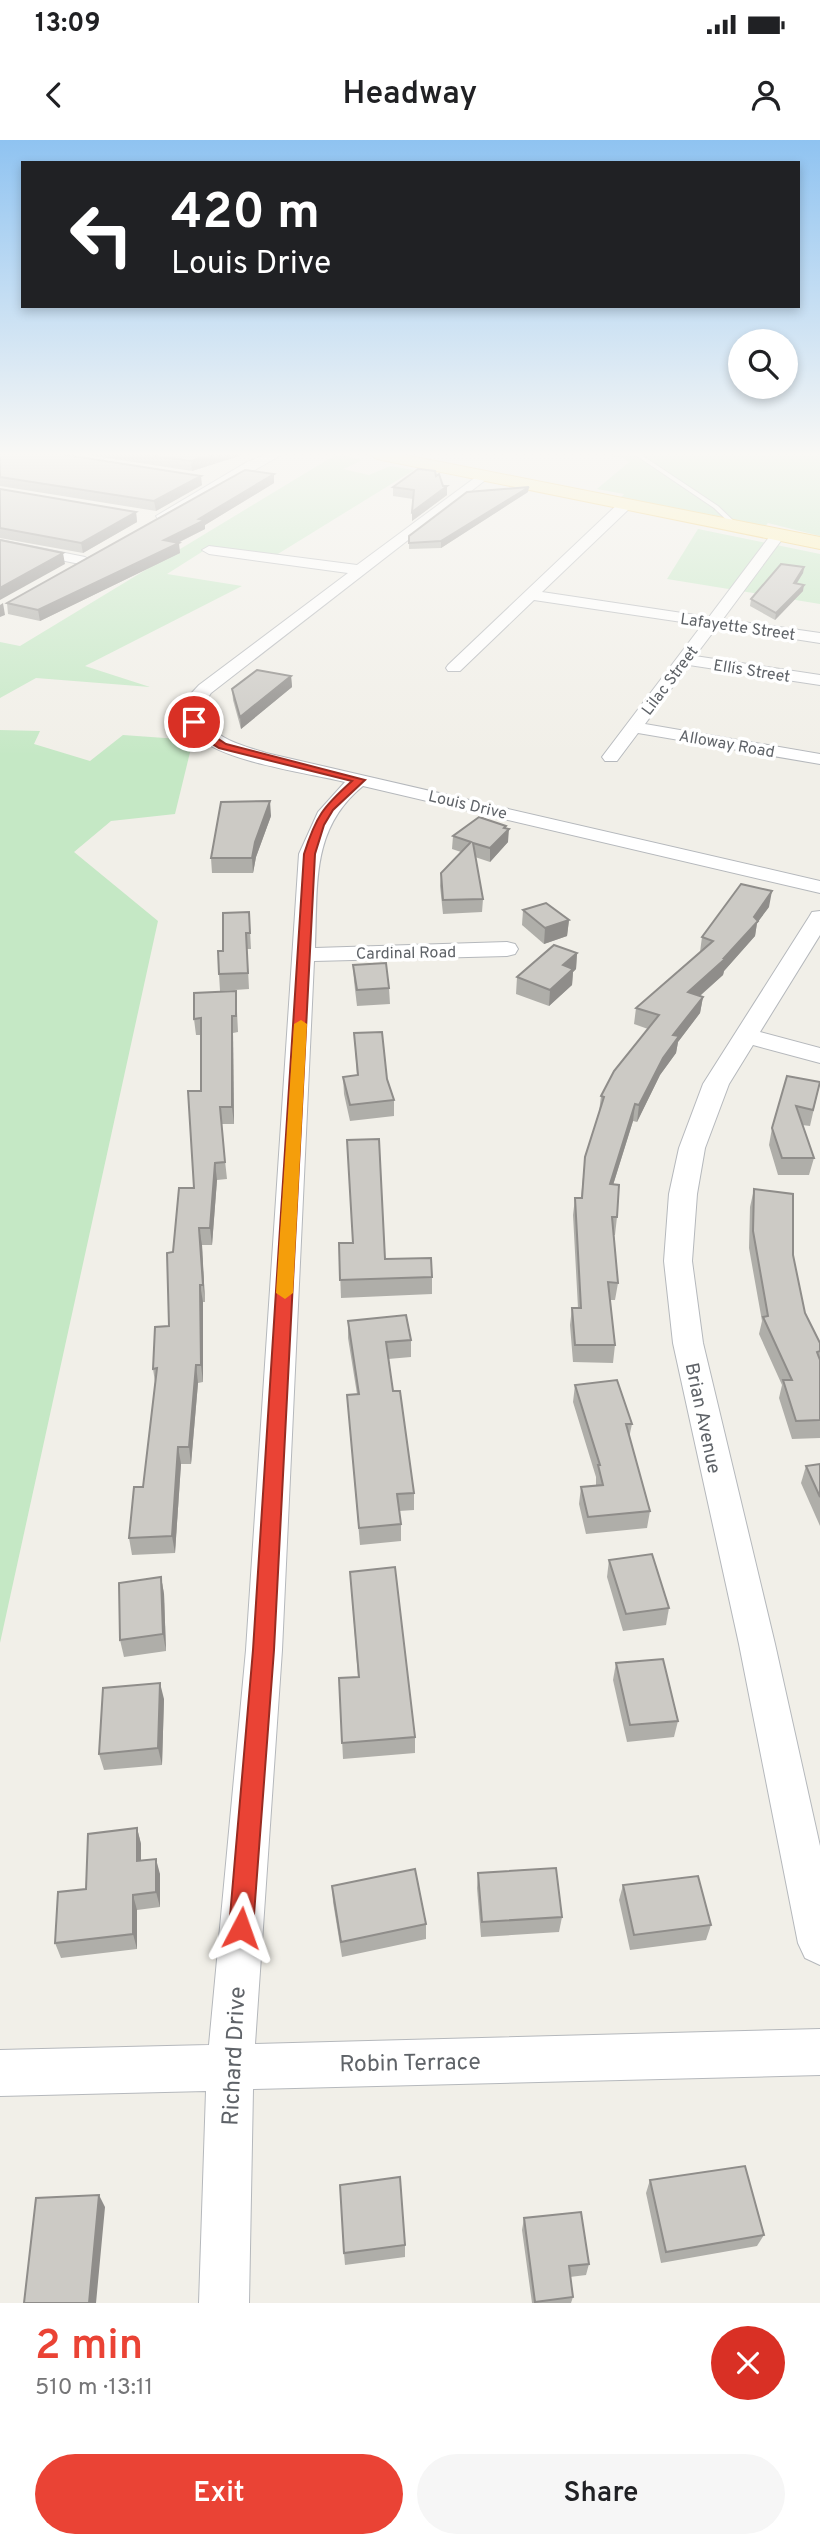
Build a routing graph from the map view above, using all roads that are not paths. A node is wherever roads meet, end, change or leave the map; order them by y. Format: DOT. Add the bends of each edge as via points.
graph roads {
  1 [pos="71,555"];
  2 [pos="246,555"];
  3 [pos="380,555"];
  4 [pos="573,555"];
  5 [pos="763,555"];
  6 [pos="360,570"];
  7 [pos="62,575"];
  8 [pos="531,595"];
  9 [pos="712,622"];
  10 [pos="820,638"];
  11 [pos="684,659"];
  12 [pos="454,668"];
  13 [pos="820,680"];
  14 [pos="633,727"];
  15 [pos="611,757"];
  16 [pos="820,759"];
  17 [pos="360,780"];
  18 [pos="820,887"];
  19 [pos="820,917"];
  20 [pos="507,949"];
  21 [pos="305,955"];
  22 [pos="748,1036"];
  23 [pos="820,1056"];
  24 [pos="820,1943"];
  25 [pos="820,2052"];
  26 [pos="230,2067"];
  27 [pos="0,2073"];
  28 [pos="224,2303"];
  1 -- 7 [label="street" via="91,558"];
  2 -- 6 [label="street"];
  3 -- 6 [label="street, Louis Drive"];
  4 -- 8 [label="street"];
  5 -- 9 [label="street, Lilac Street"];
  6 -- 17 [label="street, Louis Drive" via="232,668 196,698 191,710 202,733 223,746"];
  8 -- 9 [label="street, Lafayette Street"];
  8 -- 12 [label="street"];
  9 -- 10 [label="street, Lafayette Street"];
  9 -- 11 [label="street, Lilac Street"];
  11 -- 13 [label="street, Ellis Street"];
  11 -- 14 [label="street, Lilac Street"];
  14 -- 15 [label="street, Lilac Street"];
  14 -- 16 [label="street, Alloway Road"];
  17 -- 18 [label="street, Louis Drive"];
  17 -- 21 [label="street, Richard Drive" via="328,808 318,825 309,854"];
  19 -- 22 [label="street, Brian Avenue"];
  20 -- 21 [label="street, Cardinal Road"];
  21 -- 26 [label="street, Richard Drive" via="264,1650"];
  22 -- 23 [label="street"];
  22 -- 24 [label="street, Brian Avenue" via="716,1084 692,1148 678,1261 688,1343"];
  25 -- 26 [label="street, Robin Terrace"];
  26 -- 27 [label="street, Robin Terrace"];
  26 -- 28 [label="street, Richard Drive"];
}
